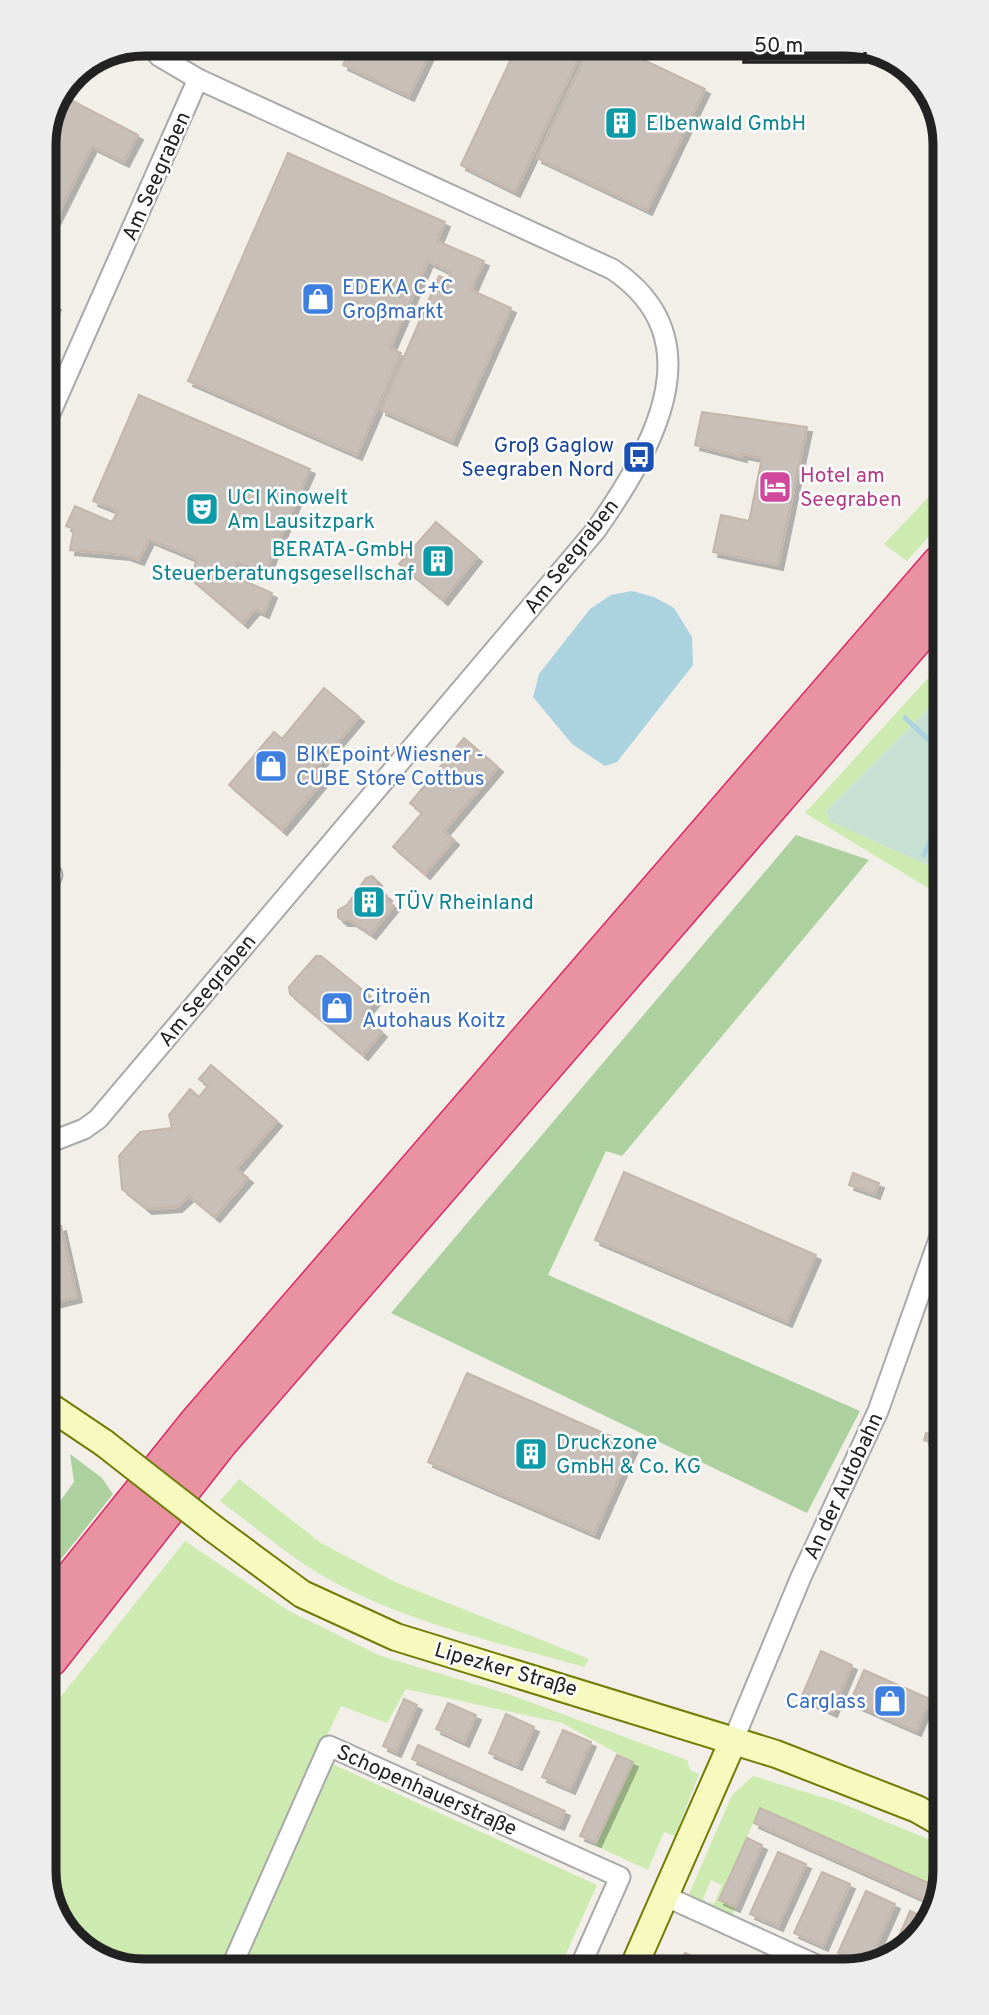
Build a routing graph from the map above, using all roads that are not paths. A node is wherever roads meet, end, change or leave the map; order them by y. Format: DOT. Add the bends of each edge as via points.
graph roads {
  1 [pos="159,56"];
  2 [pos="198,79"];
  3 [pos="56,400"];
  4 [pos="933,571"];
  5 [pos="933,618"];
  6 [pos="56,1140"];
  7 [pos="933,1256"];
  8 [pos="56,1411"];
  9 [pos="56,1599"];
  10 [pos="56,1651"];
  11 [pos="733,1741"];
  12 [pos="933,1818"];
  13 [pos="665,1896"];
  14 [pos="235,1959"];
  15 [pos="584,1959"];
  16 [pos="637,1959"];
  17 [pos="803,1959"];
  1 -- 2 [label="street, Am Seegraben"];
  2 -- 3 [label="street, Am Seegraben"];
  2 -- 6 [label="street, Am Seegraben" via="612,270 636,286 655,309 668,345 668,379 661,409 639,457 596,530 98,1119"];
  4 -- 9 [label="highway" via="197,1423"];
  5 -- 10 [label="highway" via="219,1442"];
  7 -- 11 [label="street, An der Autobahn" via="878,1411 801,1577"];
  8 -- 11 [label="main road, Lipezker Straße, bridge" via="302,1594 396,1637"];
  11 -- 12 [label="main road, Lipezker Straße"];
  11 -- 13 [label="main road"];
  13 -- 16 [label="main road"];
  13 -- 17 [label="street"];
  14 -- 15 [label="street, Schopenhauerstraße" via="329,1746 620,1877"];
}
